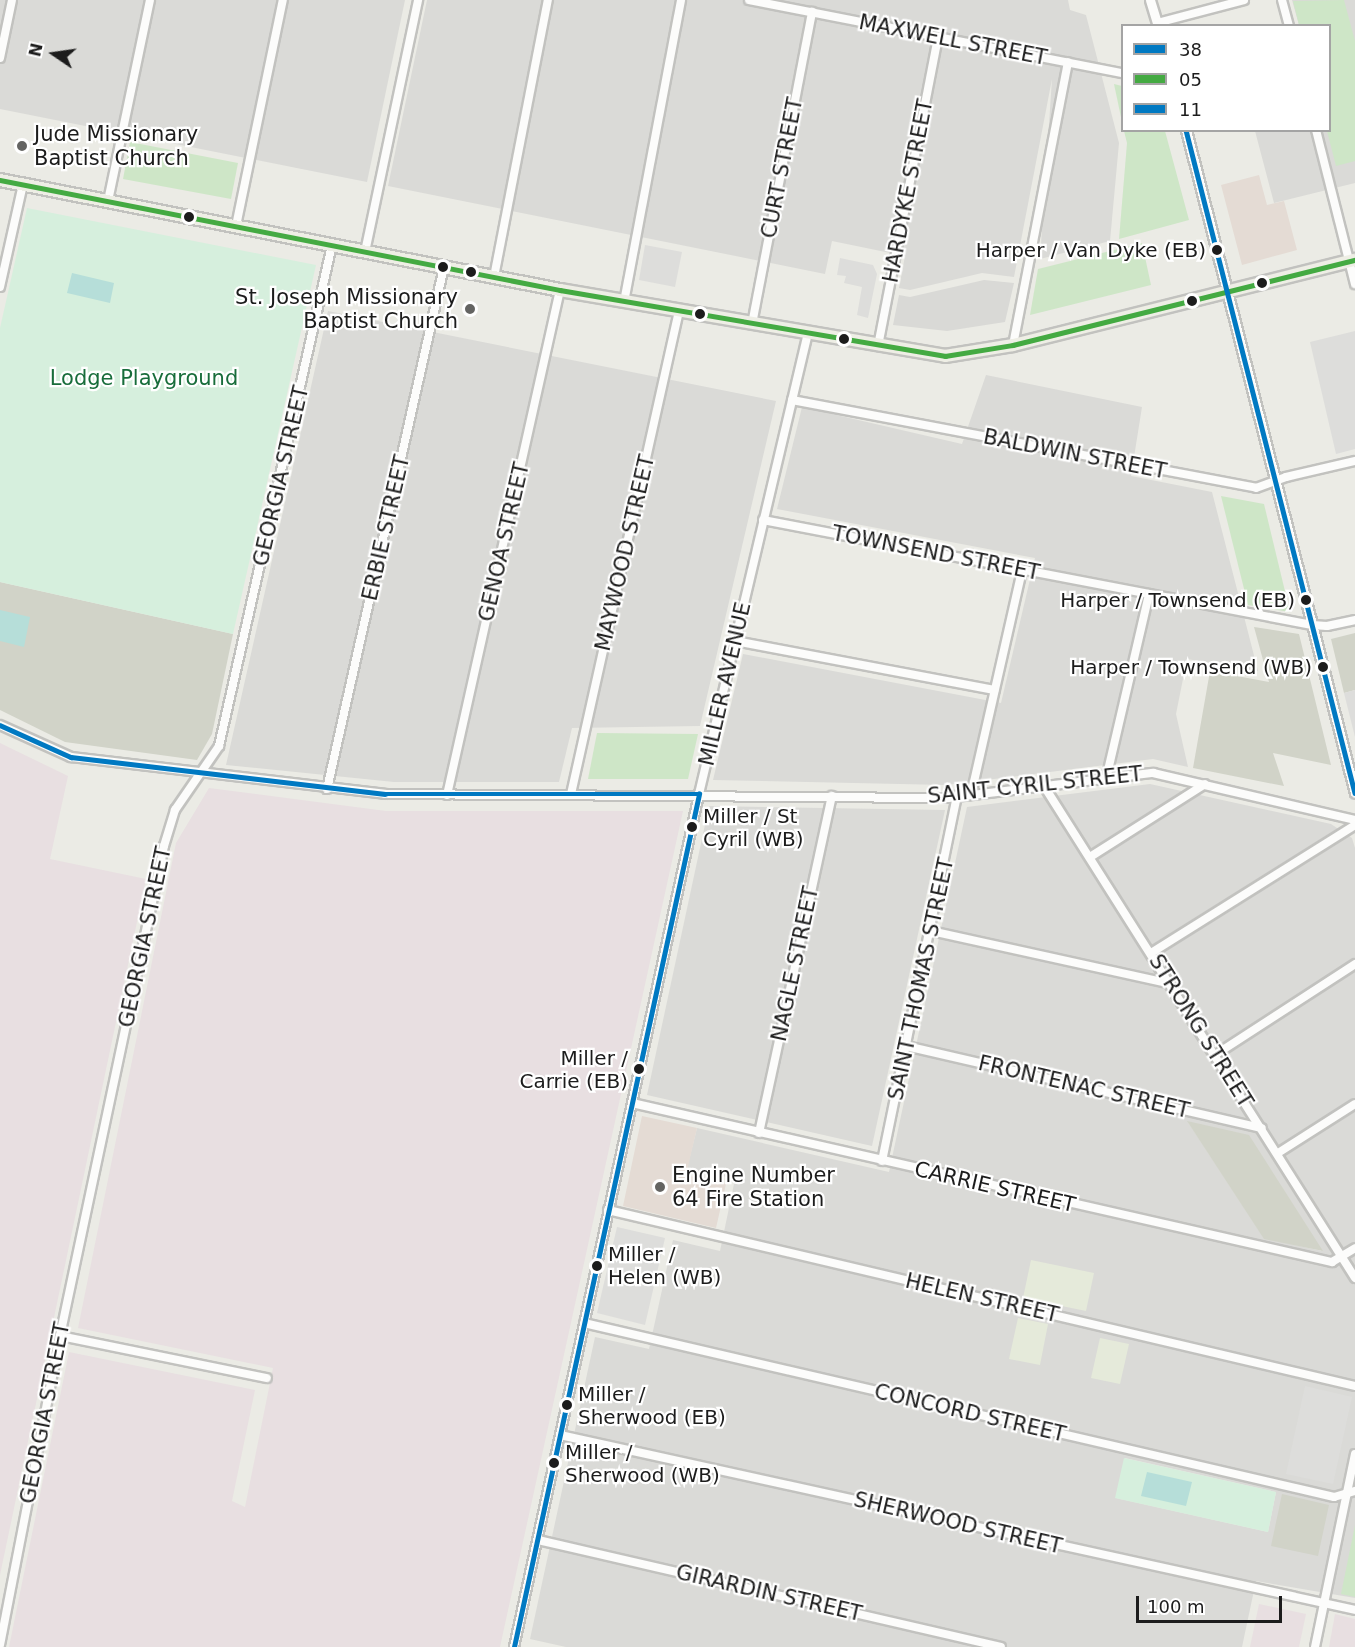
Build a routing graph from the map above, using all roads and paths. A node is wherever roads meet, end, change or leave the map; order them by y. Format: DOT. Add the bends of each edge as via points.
graph roads {
  1 [pos="12,0"];
  2 [pos="150,0"];
  3 [pos="283,0"];
  4 [pos="418,0"];
  5 [pos="548,0"];
  6 [pos="681,0"];
  7 [pos="749,0"];
  8 [pos="1150,0"];
  9 [pos="1244,0"];
  10 [pos="1282,0"];
  11 [pos="812,12"];
  12 [pos="1157,24"];
  13 [pos="1288,24"];
  14 [pos="938,37"];
  15 [pos="0,58"];
  16 [pos="1068,62"];
  17 [pos="1121,73"];
  18 [pos="1186,132"];
  19 [pos="1317,132"];
  20 [pos="0,180"];
  21 [pos="23,184"];
  22 [pos="108,201"];
  23 [pos="236,226"];
  24 [pos="333,245"];
  25 [pos="365,252"];
  26 [pos="1352,261"];
  27 [pos="444,267"];
  28 [pos="494,277"];
  29 [pos="1355,284"];
  30 [pos="0,286"];
  31 [pos="561,290"];
  32 [pos="1226,294"];
  33 [pos="624,302"];
  34 [pos="680,312"];
  35 [pos="752,324"];
  36 [pos="808,334"];
  37 [pos="1013,345"];
  38 [pos="878,346"];
  39 [pos="792,400"];
  40 [pos="1355,461"];
  41 [pos="1274,482"];
  42 [pos="764,520"];
  43 [pos="1022,570"];
  44 [pos="1149,594"];
  45 [pos="1355,620"];
  46 [pos="1312,625"];
  47 [pos="735,641"];
  48 [pos="994,690"];
  49 [pos="0,725"];
  50 [pos="1352,763"];
  51 [pos="202,774"];
  52 [pos="1106,779"];
  53 [pos="1205,784"];
  54 [pos="1044,786"];
  55 [pos="327,789"];
  56 [pos="1355,793"];
  57 [pos="571,794"];
  58 [pos="699,794"];
  59 [pos="447,795"];
  60 [pos="971,795"];
  61 [pos="832,796"];
  62 [pos="957,796"];
  63 [pos="1355,820"];
  64 [pos="1355,825"];
  65 [pos="1090,857"];
  66 [pos="931,931"];
  67 [pos="1151,953"];
  68 [pos="1355,964"];
  69 [pos="1168,983"];
  70 [pos="906,1046"];
  71 [pos="1215,1055"];
  72 [pos="632,1103"];
  73 [pos="1355,1104"];
  74 [pos="1262,1128"];
  75 [pos="759,1132"];
  76 [pos="1278,1153"];
  77 [pos="882,1161"];
  78 [pos="608,1210"];
  79 [pos="1355,1248"];
  80 [pos="1342,1257"];
  81 [pos="1355,1278"];
  82 [pos="584,1323"];
  83 [pos="60,1336"];
  84 [pos="267,1378"];
  85 [pos="1355,1386"];
  86 [pos="560,1435"];
  87 [pos="1355,1454"];
  88 [pos="1351,1493"];
  89 [pos="538,1540"];
  90 [pos="1324,1606"];
  91 [pos="1355,1610"];
  92 [pos="0,1645"];
  93 [pos="514,1647"];
  94 [pos="1001,1647"];
  95 [pos="1315,1647"];
  1 -- 15 [label="street"];
  2 -- 22 [label="street"];
  3 -- 23 [label="street"];
  4 -- 25 [label="street"];
  5 -- 28 [label="street"];
  6 -- 33 [label="street"];
  7 -- 11 [label="street, MAXWELL STREET"];
  8 -- 12 [label="street"];
  9 -- 12 [label="street"];
  10 -- 13 [label="street"];
  11 -- 14 [label="street, MAXWELL STREET"];
  11 -- 35 [label="street, CURT STREET"];
  14 -- 16 [label="street, MAXWELL STREET"];
  14 -- 38 [label="street, HARDYKE STREET"];
  16 -- 17 [label="street, MAXWELL STREET"];
  16 -- 37 [label="street"];
  18 -- 32 [label="street"];
  19 -- 26 [label="street"];
  20 -- 21 [label="main road"];
  21 -- 22 [label="main road"];
  21 -- 30 [label="street"];
  22 -- 23 [label="main road"];
  23 -- 24 [label="main road"];
  24 -- 25 [label="main road"];
  24 -- 51 [label="street, GEORGIA STREET" via="227,715 219,746"];
  25 -- 27 [label="main road"];
  26 -- 29 [label="street"];
  26 -- 32 [label="main road"];
  27 -- 28 [label="main road"];
  27 -- 55 [label="street, ERBIE STREET"];
  28 -- 31 [label="main road"];
  31 -- 33 [label="main road"];
  31 -- 59 [label="street, GENOA STREET"];
  32 -- 37 [label="main road"];
  32 -- 41 [label="street"];
  33 -- 34 [label="main road"];
  34 -- 35 [label="main road"];
  34 -- 57 [label="street, MAYWOOD STREET"];
  35 -- 36 [label="main road"];
  36 -- 38 [label="main road"];
  36 -- 39 [label="street, MILLER AVENUE"];
  37 -- 38 [label="main road" via="956,356"];
  39 -- 41 [label="street, BALDWIN STREET" via="1256,488"];
  39 -- 42 [label="street, MILLER AVENUE"];
  40 -- 41 [label="street, BALDWIN STREET"];
  41 -- 46 [label="street"];
  42 -- 43 [label="street, TOWNSEND STREET"];
  42 -- 47 [label="street, MILLER AVENUE"];
  43 -- 44 [label="street, TOWNSEND STREET"];
  43 -- 48 [label="street"];
  44 -- 46 [label="street, TOWNSEND STREET"];
  44 -- 52 [label="street"];
  45 -- 46 [label="street, TOWNSEND STREET" via="1327,627"];
  46 -- 50 [label="street"];
  47 -- 48 [label="street"];
  47 -- 58 [label="street, MILLER AVENUE"];
  48 -- 60 [label="street"];
  49 -- 51 [label="street, SAINT CYRIL STREET" via="61,755"];
  50 -- 56 [label="street"];
  51 -- 55 [label="street, SAINT CYRIL STREET"];
  51 -- 83 [label="street, GEORGIA STREET" via="180,803 167,832"];
  52 -- 53 [label="street, SAINT CYRIL STREET" via="1153,773"];
  52 -- 54 [label="street, SAINT CYRIL STREET"];
  53 -- 63 [label="street, SAINT CYRIL STREET"];
  53 -- 65 [label="street"];
  54 -- 60 [label="street, SAINT CYRIL STREET"];
  54 -- 65 [label="street, STRONG STREET"];
  55 -- 59 [label="street, SAINT CYRIL STREET"];
  57 -- 58 [label="street, SAINT CYRIL STREET"];
  57 -- 59 [label="street, SAINT CYRIL STREET"];
  58 -- 61 [label="street, SAINT CYRIL STREET"];
  58 -- 72 [label="street, MILLER AVENUE"];
  60 -- 62 [label="street, SAINT CYRIL STREET"];
  61 -- 62 [label="street, SAINT CYRIL STREET"];
  61 -- 75 [label="street, NAGLE STREET"];
  62 -- 66 [label="street, SAINT THOMAS STREET"];
  64 -- 67 [label="street"];
  65 -- 67 [label="street, STRONG STREET"];
  66 -- 69 [label="street"];
  66 -- 70 [label="street, SAINT THOMAS STREET"];
  67 -- 69 [label="street, STRONG STREET"];
  68 -- 71 [label="street"];
  69 -- 71 [label="street, STRONG STREET"];
  70 -- 74 [label="street, FRONTENAC STREET"];
  70 -- 77 [label="street, SAINT THOMAS STREET"];
  71 -- 74 [label="street, STRONG STREET"];
  72 -- 75 [label="street, CARRIE STREET"];
  72 -- 78 [label="street, MILLER AVENUE"];
  73 -- 76 [label="street"];
  74 -- 76 [label="street, STRONG STREET"];
  75 -- 77 [label="street, CARRIE STREET"];
  76 -- 80 [label="street, STRONG STREET"];
  77 -- 80 [label="street, CARRIE STREET" via="1332,1262"];
  78 -- 82 [label="street, MILLER AVENUE"];
  78 -- 85 [label="street, HELEN STREET"];
  79 -- 80 [label="street"];
  80 -- 81 [label="street, STRONG STREET"];
  82 -- 86 [label="street, MILLER AVENUE"];
  82 -- 88 [label="street, CONCORD STREET" via="1332,1497"];
  83 -- 84 [label="street"];
  83 -- 92 [label="street, GEORGIA STREET"];
  86 -- 89 [label="street, MILLER AVENUE"];
  86 -- 90 [label="street, SHERWOOD STREET"];
  87 -- 88 [label="street"];
  88 -- 90 [label="street"];
  89 -- 93 [label="street, MILLER AVENUE"];
  89 -- 94 [label="street, GIRARDIN STREET"];
  90 -- 91 [label="street, SHERWOOD STREET"];
  90 -- 95 [label="street"];
}
